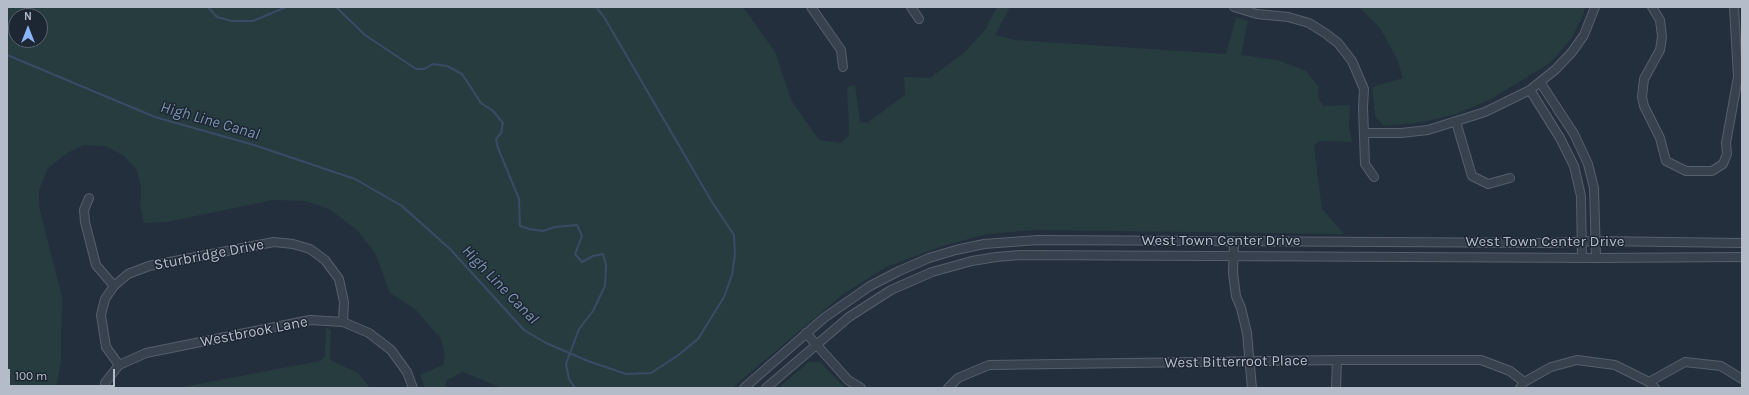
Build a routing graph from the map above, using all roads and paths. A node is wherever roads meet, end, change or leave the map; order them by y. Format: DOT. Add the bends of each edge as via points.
graph roads {
  1 [pos="811,7"];
  2 [pos="911,7"];
  3 [pos="1234,7"];
  4 [pos="1595,7"];
  5 [pos="1734,7"];
  6 [pos="1655,8"];
  7 [pos="920,19"];
  8 [pos="843,67"];
  9 [pos="1540,82"];
  10 [pos="1530,90"];
  11 [pos="1456,122"];
  12 [pos="1365,133"];
  13 [pos="1374,177"];
  14 [pos="1510,178"];
  15 [pos="89,198"];
  16 [pos="1234,241"];
  17 [pos="1582,241"];
  18 [pos="1596,241"];
  19 [pos="1742,243"];
  20 [pos="1234,256"];
  21 [pos="1742,257"];
  22 [pos="1582,258"];
  23 [pos="1596,258"];
  24 [pos="114,286"];
  25 [pos="343,322"];
  26 [pos="806,333"];
  27 [pos="816,344"];
  28 [pos="1337,360"];
  29 [pos="1251,362"];
  30 [pos="119,365"];
  31 [pos="1742,379"];
  32 [pos="1522,385"];
  33 [pos="1652,385"];
  34 [pos="105,388"];
  35 [pos="413,388"];
  36 [pos="744,388"];
  37 [pos="766,388"];
  38 [pos="861,388"];
  39 [pos="948,388"];
  40 [pos="1252,388"];
  41 [pos="1336,388"];
  1 -- 8 [label="street" via="841,50"];
  2 -- 7 [label="street"];
  3 -- 12 [label="street" via="1257,14 1288,17 1309,23 1338,43 1352,61 1364,89"];
  4 -- 9 [label="street" via="1584,35 1572,52"];
  5 -- 6 [label="street" via="1738,77 1726,143 1727,154 1722,164 1712,170 1686,172 1666,161 1642,97 1644,79 1660,50 1662,37 1660,20"];
  9 -- 10 [label="street"];
  9 -- 18 [label="street" via="1574,134 1588,164 1594,188"];
  10 -- 11 [label="street" via="1485,112"];
  10 -- 17 [label="street" via="1574,166 1581,196"];
  11 -- 12 [label="street" via="1428,130"];
  11 -- 14 [label="street" via="1472,176 1488,184"];
  12 -- 13 [label="street" via="1365,164"];
  15 -- 24 [label="street" via="84,210 85,222 96,265"];
  16 -- 17 [label="street, West Town Center Drive"];
  16 -- 20 [label="street"];
  16 -- 26 [label="street, West Town Center Drive" via="1020,240 970,246 929,258 884,278 840,306"];
  17 -- 18 [label="street, West Town Center Drive"];
  17 -- 22 [label="street"];
  18 -- 19 [label="street, West Town Center Drive"];
  18 -- 23 [label="street"];
  20 -- 22 [label="street, West Town Center Drive"];
  20 -- 27 [label="street, West Town Center Drive" via="1020,255 972,261 932,272 891,290 849,316"];
  20 -- 29 [label="street" via="1236,296 1247,333"];
  21 -- 23 [label="street, West Town Center Drive"];
  22 -- 23 [label="street, West Town Center Drive"];
  24 -- 25 [label="street, Sturbridge Drive" via="128,274 149,266 274,242 293,244 310,249 325,260 339,279 344,302"];
  24 -- 30 [label="street, Sturbridge Drive" via="100,315 106,347"];
  25 -- 30 [label="street, Westbrook Lane" via="310,320 146,353"];
  25 -- 35 [label="street, Westbrook Lane" via="369,333 391,350 407,372"];
  26 -- 27 [label="street"];
  26 -- 36 [label="street, West Town Center Drive"];
  27 -- 37 [label="street, West Town Center Drive"];
  27 -- 38 [label="street" via="848,380"];
  28 -- 29 [label="street, West Bitterroot Place"];
  28 -- 32 [label="street, West Bitterroot Place" via="1481,360 1510,371"];
  28 -- 41 [label="street"];
  29 -- 39 [label="street, West Bitterroot Place" via="989,365 958,378"];
  29 -- 40 [label="street"];
  30 -- 34 [label="street, Westbrook Lane" via="105,383"];
  31 -- 33 [label="street" via="1721,366 1685,362"];
  32 -- 33 [label="street" via="1551,367 1577,360 1615,365"];
}
